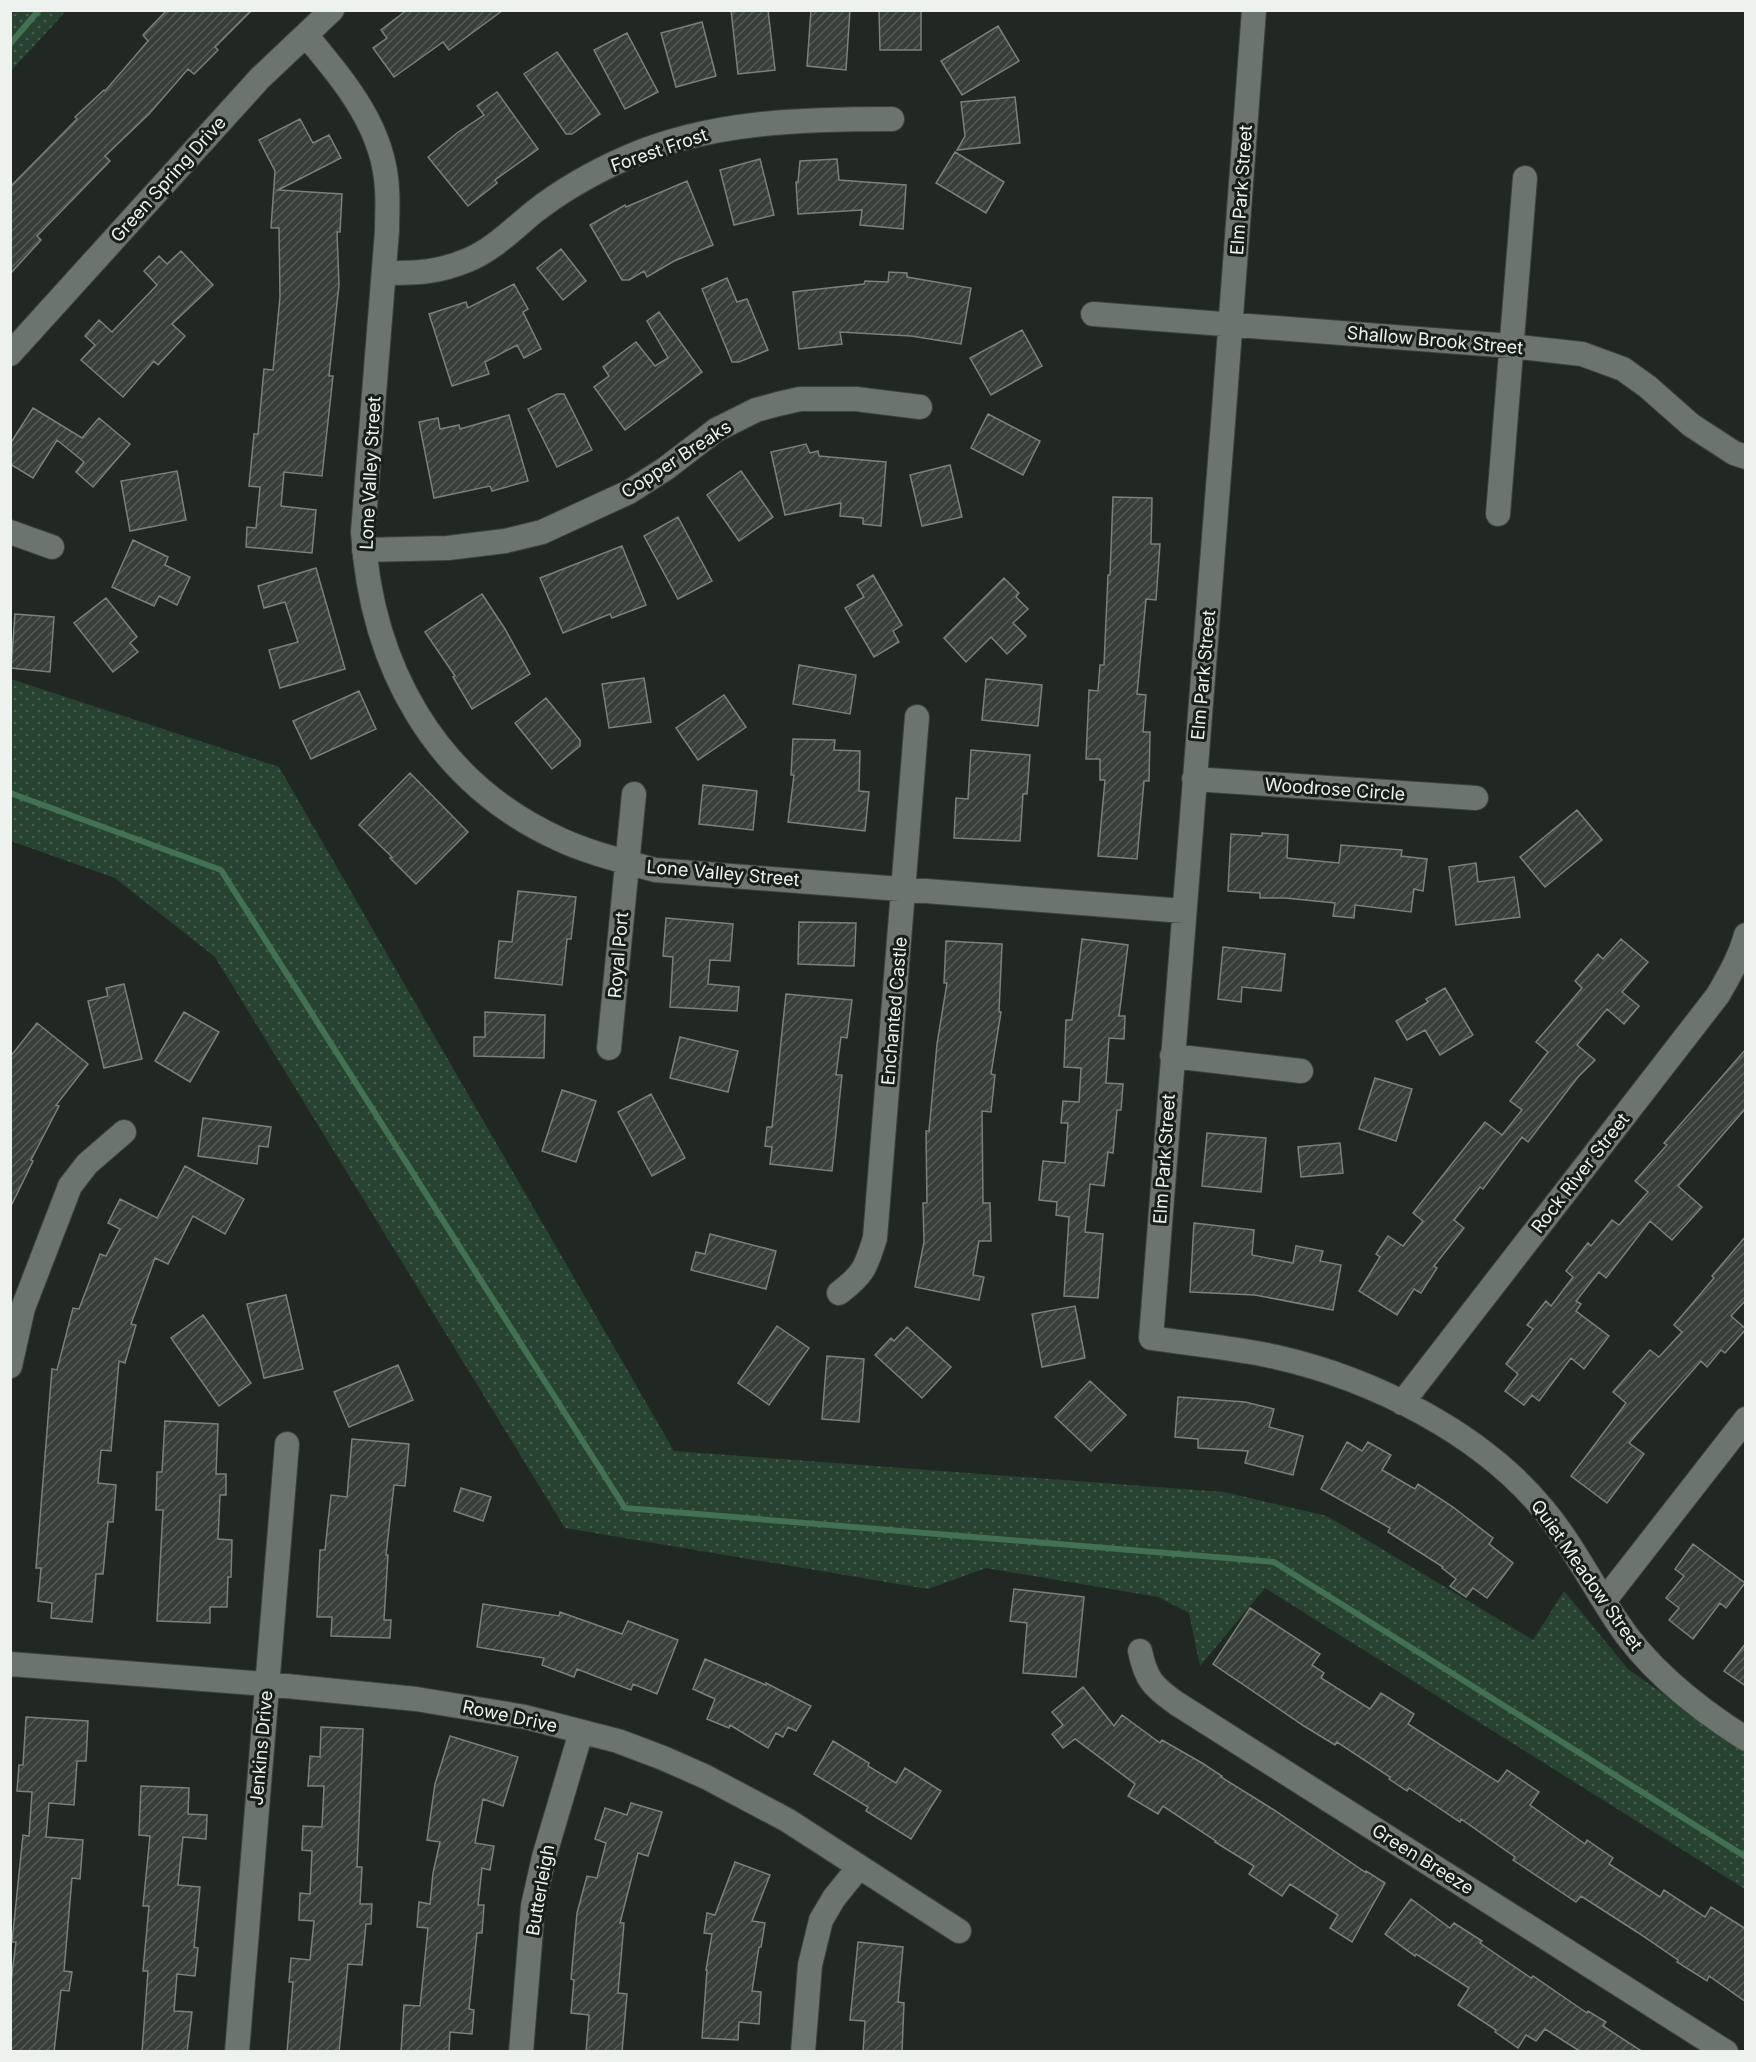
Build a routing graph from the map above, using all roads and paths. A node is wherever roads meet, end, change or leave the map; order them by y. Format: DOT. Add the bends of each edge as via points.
graph roads {
  1 [pos="332,10"];
  2 [pos="1254,10"];
  3 [pos="306,35"];
  4 [pos="892,119"];
  5 [pos="1525,178"];
  6 [pos="384,273"];
  7 [pos="1093,314"];
  8 [pos="1232,324"];
  9 [pos="1511,346"];
  10 [pos="10,354"];
  11 [pos="920,407"];
  12 [pos="1746,457"];
  13 [pos="1498,514"];
  14 [pos="10,532"];
  15 [pos="52,547"];
  16 [pos="364,550"];
  17 [pos="917,717"];
  18 [pos="1194,779"];
  19 [pos="633,794"];
  20 [pos="1476,798"];
  21 [pos="626,862"];
  22 [pos="904,888"];
  23 [pos="1184,911"];
  24 [pos="1746,935"];
  25 [pos="609,1048"];
  26 [pos="1172,1056"];
  27 [pos="1301,1071"];
  28 [pos="124,1132"];
  29 [pos="839,1293"];
  30 [pos="1150,1338"];
  31 [pos="10,1366"];
  32 [pos="1402,1403"];
  33 [pos="1746,1419"];
  34 [pos="287,1444"];
  35 [pos="1604,1601"];
  36 [pos="1140,1650"];
  37 [pos="10,1664"];
  38 [pos="266,1684"];
  39 [pos="581,1732"];
  40 [pos="1746,1739"];
  41 [pos="859,1867"];
  42 [pos="959,1931"];
  43 [pos="237,2052"];
  44 [pos="521,2052"];
  45 [pos="803,2052"];
  46 [pos="1726,2052"];
  1 -- 3 [label="street, Green Spring Drive"];
  2 -- 8 [label="street, Elm Park Street"];
  3 -- 6 [label="street, Lone Valley Street" via="360,105 378,145 387,188"];
  3 -- 10 [label="street, Green Spring Drive" via="260,78"];
  4 -- 6 [label="street, Forest Frost" via="773,123 723,129 667,143 580,181 535,211 500,242 471,259 424,273"];
  5 -- 9 [label="street"];
  6 -- 16 [label="street, Lone Valley Street" via="365,489"];
  7 -- 8 [label="street, Shallow Brook Street"];
  8 -- 9 [label="street, Shallow Brook Street"];
  8 -- 18 [label="street, Elm Park Street"];
  9 -- 12 [label="street, Shallow Brook Street" via="1582,354 1623,369 1691,425"];
  9 -- 13 [label="street"];
  11 -- 16 [label="street, Copper Breaks" via="856,399 800,399 778,404 736,419 629,492 542,532 448,548"];
  14 -- 15 [label="street"];
  16 -- 21 [label="street, Lone Valley Street" via="375,614 388,658 413,709 445,753 467,777 519,818 560,840"];
  17 -- 22 [label="street, Enchanted Castle"];
  18 -- 20 [label="street, Woodrose Circle"];
  18 -- 23 [label="street, Elm Park Street"];
  19 -- 21 [label="street, Royal Port"];
  21 -- 22 [label="street, Lone Valley Street" via="655,870"];
  21 -- 25 [label="street, Royal Port"];
  22 -- 23 [label="street, Lone Valley Street"];
  22 -- 29 [label="street, Enchanted Castle" via="876,1238 866,1267"];
  23 -- 26 [label="street, Elm Park Street"];
  24 -- 32 [label="street, Rock River Street" via="1718,995"];
  26 -- 27 [label="street"];
  26 -- 30 [label="street, Elm Park Street"];
  28 -- 31 [label="street" via="87,1164 70,1186 23,1308"];
  30 -- 32 [label="street, Quiet Meadow Street" via="1276,1357 1335,1374"];
  32 -- 35 [label="street, Quiet Meadow Street" via="1457,1433 1513,1477 1544,1509"];
  33 -- 35 [label="street"];
  34 -- 38 [label="street, Jenkins Drive"];
  35 -- 40 [label="street, Quiet Meadow Street" via="1658,1671 1706,1712"];
  36 -- 46 [label="street, Green Breeze" via="1144,1671 1156,1689 1176,1703"];
  37 -- 38 [label="street, Rowe Drive"];
  38 -- 39 [label="street, Rowe Drive" via="416,1699 525,1717"];
  38 -- 43 [label="street, Jenkins Drive"];
  39 -- 41 [label="street, Rowe Drive" via="663,1758 706,1777 787,1820"];
  39 -- 44 [label="street, Butterleigh" via="533,1906"];
  41 -- 42 [label="street, Rowe Drive"];
  41 -- 45 [label="street" via="821,1920 810,1965"];
}
